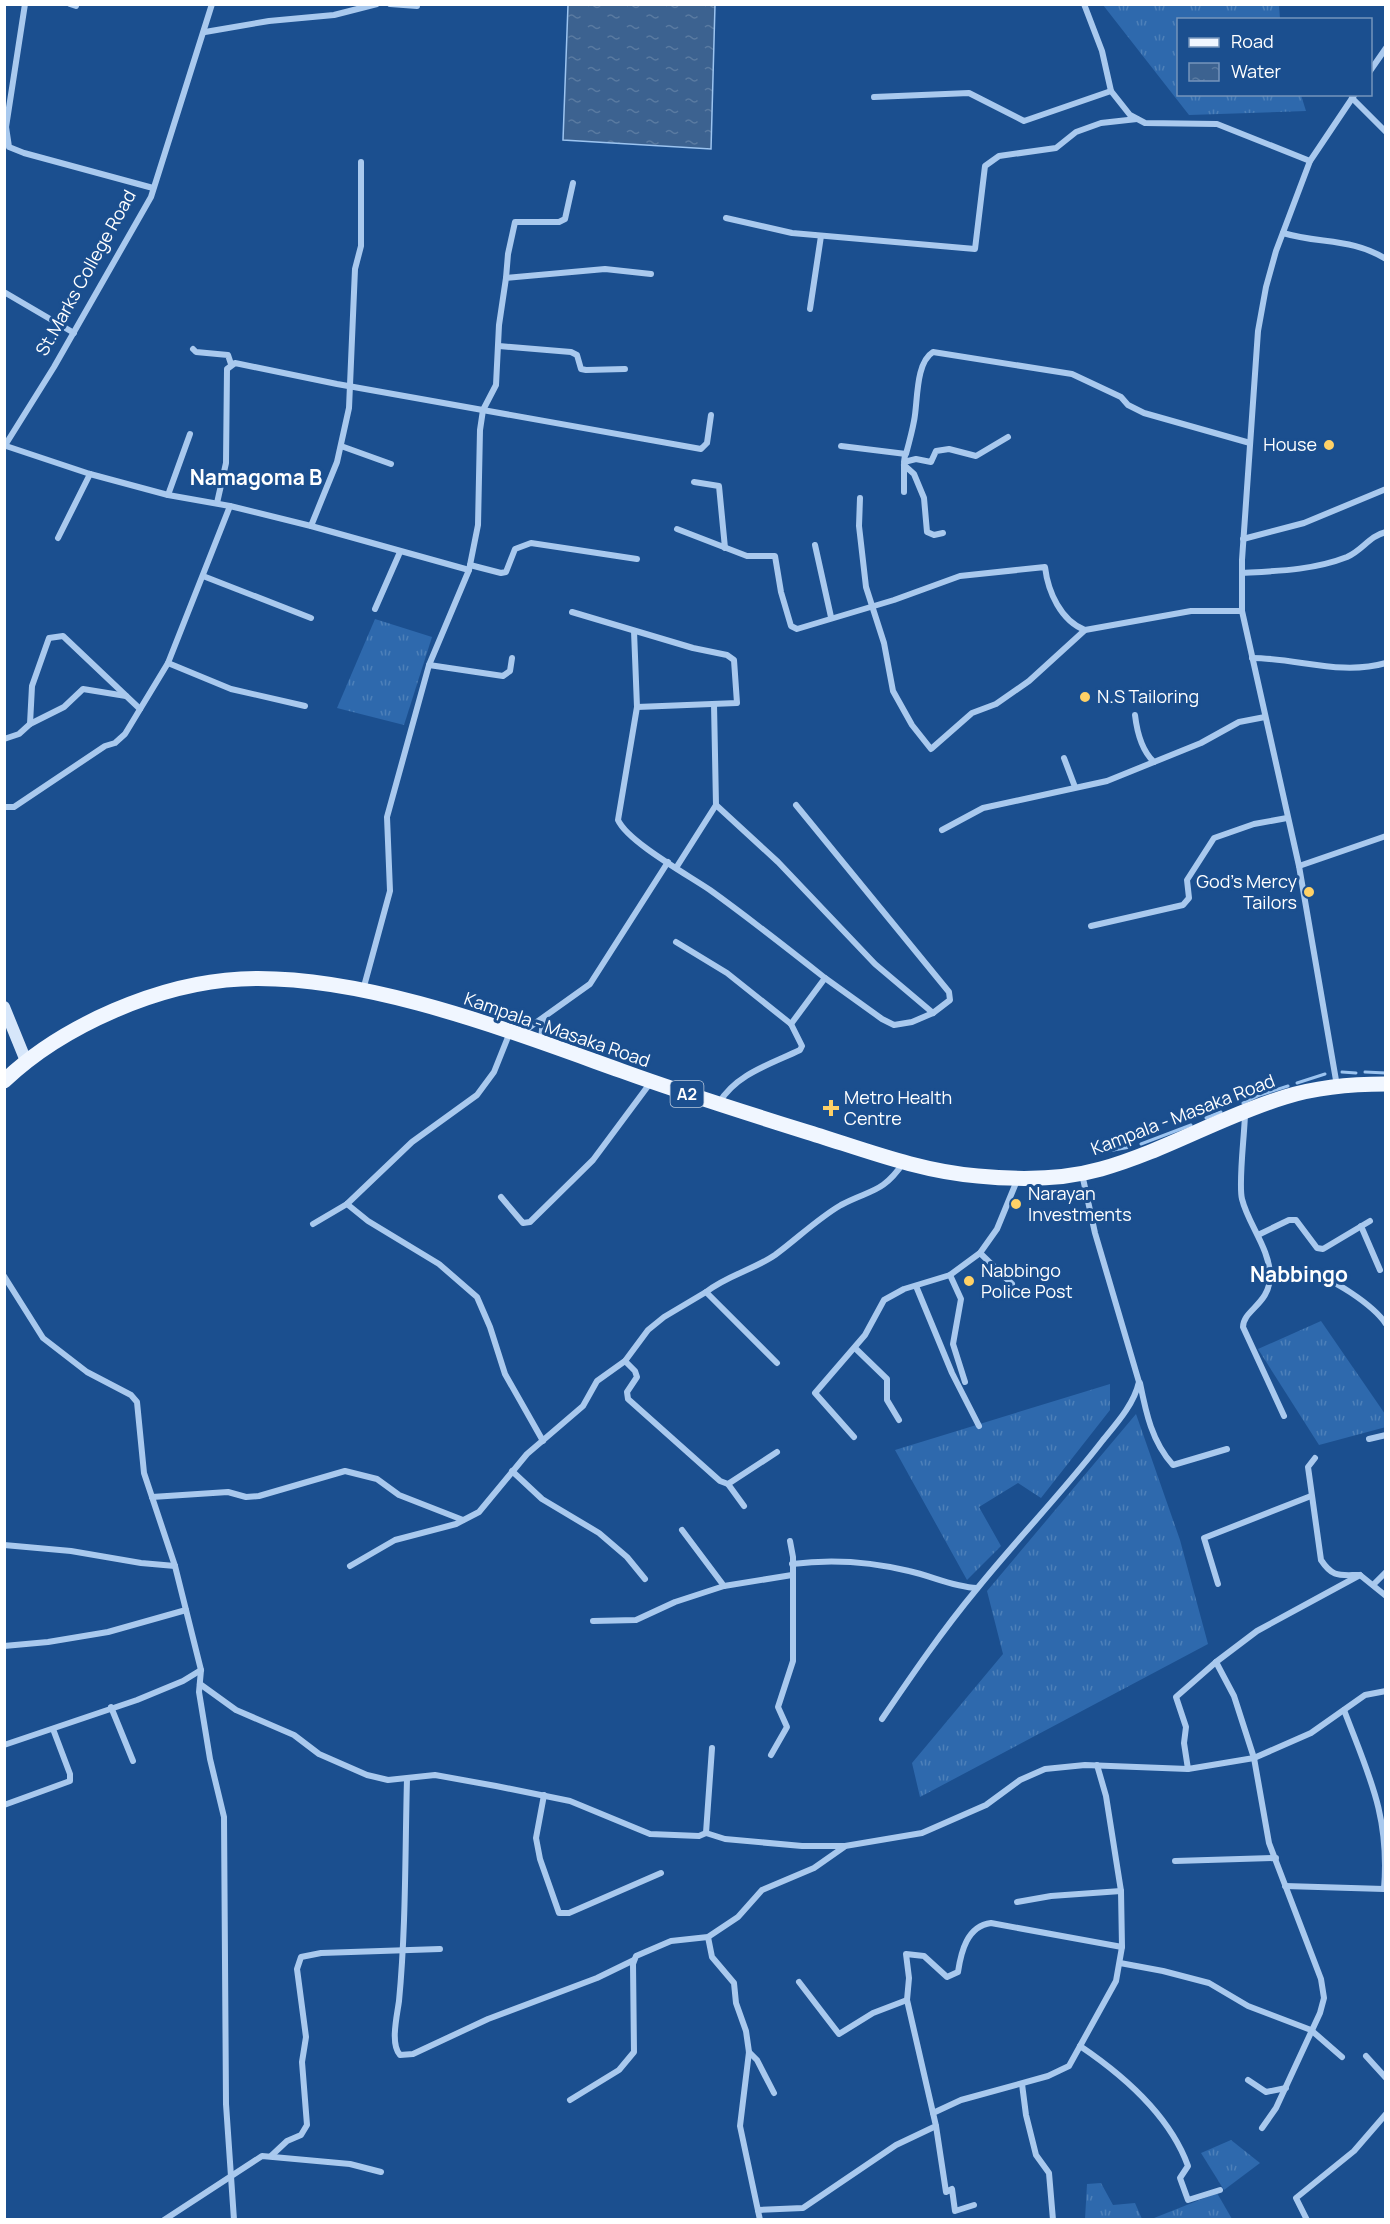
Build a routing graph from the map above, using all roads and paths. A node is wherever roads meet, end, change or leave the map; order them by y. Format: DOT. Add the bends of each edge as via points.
graph roads {
  1 [pos="25,4"];
  2 [pos="212,4"];
  3 [pos="377,4"];
  4 [pos="390,4"];
  5 [pos="1084,4"];
  6 [pos="417,6"];
  7 [pos="206,32"];
  8 [pos="1386,48"];
  9 [pos="1372,69"];
  10 [pos="8,87"];
  11 [pos="1111,91"];
  12 [pos="1353,96"];
  13 [pos="874,97"];
  14 [pos="1137,119"];
  15 [pos="1386,132"];
  16 [pos="1310,161"];
  17 [pos="361,162"];
  18 [pos="573,183"];
  19 [pos="153,188"];
  20 [pos="726,218"];
  21 [pos="1283,234"];
  22 [pos="821,236"];
  23 [pos="1386,259"];
  24 [pos="651,274"];
  25 [pos="506,278"];
  26 [pos="4,292"];
  27 [pos="810,309"];
  28 [pos="74,333"];
  29 [pos="499,346"];
  30 [pos="193,349"];
  31 [pos="231,364"];
  32 [pos="625,369"];
  33 [pos="350,386"];
  34 [pos="483,410"];
  35 [pos="711,415"];
  36 [pos="190,435"];
  37 [pos="1008,437"];
  38 [pos="1250,443"];
  39 [pos="5,446"];
  40 [pos="341,446"];
  41 [pos="841,446"];
  42 [pos="904,461"];
  43 [pos="392,464"];
  44 [pos="90,474"];
  45 [pos="694,482"];
  46 [pos="1386,489"];
  47 [pos="904,492"];
  48 [pos="168,495"];
  49 [pos="860,498"];
  50 [pos="217,503"];
  51 [pos="230,506"];
  52 [pos="311,525"];
  53 [pos="676,529"];
  54 [pos="1386,532"];
  55 [pos="943,533"];
  56 [pos="58,538"];
  57 [pos="1243,539"];
  58 [pos="815,545"];
  59 [pos="725,548"];
  60 [pos="400,552"];
  61 [pos="637,559"];
  62 [pos="470,568"];
  63 [pos="1242,573"];
  64 [pos="203,576"];
  65 [pos="873,606"];
  66 [pos="375,609"];
  67 [pos="1242,611"];
  68 [pos="573,612"];
  69 [pos="831,617"];
  70 [pos="311,618"];
  71 [pos="1085,630"];
  72 [pos="634,631"];
  73 [pos="512,658"];
  74 [pos="1252,658"];
  75 [pos="168,663"];
  76 [pos="1386,663"];
  77 [pos="429,665"];
  78 [pos="127,696"];
  79 [pos="714,704"];
  80 [pos="305,706"];
  81 [pos="637,707"];
  82 [pos="140,709"];
  83 [pos="1135,715"];
  84 [pos="1265,717"];
  85 [pos="30,724"];
  86 [pos="4,739"];
  87 [pos="1064,758"];
  88 [pos="1154,762"];
  89 [pos="1075,787"];
  90 [pos="716,805"];
  91 [pos="796,805"];
  92 [pos="4,807"];
  93 [pos="1287,818"];
  94 [pos="942,830"];
  95 [pos="1384,838"];
  96 [pos="668,862"];
  97 [pos="1299,866"];
  98 [pos="676,868"];
  99 [pos="1091,926"];
  100 [pos="676,942"];
  101 [pos="825,978"];
  102 [pos="363,991"];
  103 [pos="4,1007"];
  104 [pos="933,1013"];
  105 [pos="543,1020"];
  106 [pos="791,1023"];
  107 [pos="515,1033"];
  108 [pos="541,1042"];
  109 [pos="26,1061"];
  110 [pos="4,1081"];
  111 [pos="652,1082"];
  112 [pos="1386,1084"];
  113 [pos="1337,1086"];
  114 [pos="718,1105"];
  115 [pos="1245,1112"];
  116 [pos="905,1162"];
  117 [pos="1082,1173"];
  118 [pos="1018,1178"];
  119 [pos="501,1197"];
  120 [pos="346,1204"];
  121 [pos="1370,1221"];
  122 [pos="313,1224"];
  123 [pos="1361,1226"];
  124 [pos="1258,1235"];
  125 [pos="980,1253"];
  126 [pos="1380,1270"];
  127 [pos="1270,1274"];
  128 [pos="950,1275"];
  129 [pos="4,1276"];
  130 [pos="1012,1284"];
  131 [pos="916,1286"];
  132 [pos="706,1292"];
  133 [pos="1386,1324"];
  134 [pos="855,1348"];
  135 [pos="625,1361"];
  136 [pos="777,1363"];
  137 [pos="965,1382"];
  138 [pos="1139,1382"];
  139 [pos="1284,1416"];
  140 [pos="899,1420"];
  141 [pos="980,1426"];
  142 [pos="1386,1435"];
  143 [pos="854,1437"];
  144 [pos="1369,1439"];
  145 [pos="543,1441"];
  146 [pos="1227,1449"];
  147 [pos="777,1452"];
  148 [pos="1315,1458"];
  149 [pos="512,1471"];
  150 [pos="728,1484"];
  151 [pos="1311,1496"];
  152 [pos="152,1497"];
  153 [pos="744,1506"];
  154 [pos="464,1520"];
  155 [pos="682,1530"];
  156 [pos="789,1541"];
  157 [pos="4,1545"];
  158 [pos="792,1564"];
  159 [pos="175,1566"];
  160 [pos="350,1566"];
  161 [pos="1386,1572"];
  162 [pos="792,1575"];
  163 [pos="1360,1575"];
  164 [pos="645,1580"];
  165 [pos="1218,1584"];
  166 [pos="1373,1585"];
  167 [pos="724,1586"];
  168 [pos="977,1588"];
  169 [pos="1386,1596"];
  170 [pos="186,1610"];
  171 [pos="593,1621"];
  172 [pos="4,1646"];
  173 [pos="1216,1662"];
  174 [pos="201,1670"];
  175 [pos="200,1684"];
  176 [pos="1386,1691"];
  177 [pos="111,1707"];
  178 [pos="1344,1710"];
  179 [pos="882,1719"];
  180 [pos="53,1729"];
  181 [pos="4,1745"];
  182 [pos="712,1748"];
  183 [pos="771,1755"];
  184 [pos="1254,1758"];
  185 [pos="133,1761"];
  186 [pos="1097,1765"];
  187 [pos="1188,1769"];
  188 [pos="408,1779"];
  189 [pos="544,1795"];
  190 [pos="4,1805"];
  191 [pos="706,1833"];
  192 [pos="845,1846"];
  193 [pos="1276,1858"];
  194 [pos="1175,1861"];
  195 [pos="660,1873"];
  196 [pos="1285,1886"];
  197 [pos="1122,1891"];
  198 [pos="1017,1902"];
  199 [pos="708,1937"];
  200 [pos="1122,1947"];
  201 [pos="440,1949"];
  202 [pos="402,1951"];
  203 [pos="634,1960"];
  204 [pos="1120,1963"];
  205 [pos="799,1982"];
  206 [pos="907,2000"];
  207 [pos="1311,2030"];
  208 [pos="1080,2046"];
  209 [pos="748,2052"];
  210 [pos="1366,2056"];
  211 [pos="1342,2057"];
  212 [pos="1386,2078"];
  213 [pos="1248,2080"];
  214 [pos="1022,2084"];
  215 [pos="1286,2088"];
  216 [pos="774,2093"];
  217 [pos="570,2100"];
  218 [pos="933,2113"];
  219 [pos="1386,2114"];
  220 [pos="936,2126"];
  221 [pos="1262,2128"];
  222 [pos="271,2156"];
  223 [pos="381,2172"];
  224 [pos="231,2178"];
  225 [pos="1220,2190"];
  226 [pos="974,2205"];
  227 [pos="758,2210"];
  228 [pos="164,2220"];
  229 [pos="234,2220"];
  230 [pos="760,2220"];
  231 [pos="1053,2220"];
  232 [pos="1306,2220"];
  1 -- 10 [label="street"];
  2 -- 7 [label="street, St.Marks College Road"];
  3 -- 7 [label="street" via="334,15"];
  4 -- 6 [label="street"];
  5 -- 11 [label="street" via="1102,51"];
  7 -- 19 [label="street, St.Marks College Road"];
  8 -- 9 [label="street"];
  10 -- 19 [label="street" via="5,137 9,147"];
  11 -- 13 [label="street" via="1024,120 969,93"];
  11 -- 14 [label="street" via="1123,109"];
  12 -- 15 [label="street"];
  12 -- 16 [label="street"];
  14 -- 16 [label="street" via="1145,123 1217,124"];
  14 -- 22 [label="street" via="1101,123 1076,132 1056,148 992,159 985,166 975,249"];
  16 -- 21 [label="street"];
  17 -- 33 [label="street" via="361,246 355,269"];
  18 -- 25 [label="street" via="565,219 515,222"];
  19 -- 28 [label="street, St.Marks College Road" via="143,213"];
  20 -- 22 [label="street"];
  21 -- 23 [label="street" via="1359,245"];
  21 -- 38 [label="street" via="1266,287 1258,331"];
  22 -- 27 [label="street"];
  24 -- 25 [label="street" via="605,269"];
  25 -- 29 [label="street"];
  26 -- 28 [label="street"];
  28 -- 39 [label="street, St.Marks College Road"];
  29 -- 32 [label="street" via="571,352 577,355 580,369"];
  29 -- 34 [label="street" via="496,385"];
  30 -- 31 [label="street" via="228,355"];
  31 -- 33 [label="street"];
  31 -- 50 [label="street" via="227,369 226,463"];
  33 -- 34 [label="street"];
  33 -- 40 [label="street"];
  34 -- 35 [label="street" via="702,449 707,443"];
  34 -- 62 [label="street" via="478,525"];
  36 -- 48 [label="street"];
  37 -- 42 [label="street" via="976,456 942,448 931,462"];
  38 -- 42 [label="street" via="1144,413 1121,397 1072,374 933,352 925,362 917,387 915,419"];
  38 -- 57 [label="street"];
  39 -- 44 [label="street"];
  40 -- 43 [label="street"];
  40 -- 52 [label="street"];
  41 -- 42 [label="street"];
  42 -- 47 [label="street"];
  42 -- 55 [label="street" via="924,498 927,532"];
  44 -- 48 [label="street"];
  44 -- 56 [label="street"];
  45 -- 59 [label="street" via="719,486"];
  46 -- 57 [label="street" via="1304,523"];
  48 -- 50 [label="street"];
  49 -- 65 [label="street" via="866,587"];
  50 -- 51 [label="street"];
  51 -- 52 [label="street"];
  51 -- 64 [label="street"];
  52 -- 60 [label="street"];
  53 -- 59 [label="street"];
  54 -- 63 [label="street" via="1368,540 1356,553 1318,566"];
  57 -- 63 [label="street"];
  58 -- 69 [label="street"];
  59 -- 69 [label="street" via="751,557 775,556 781,592 793,627 802,628"];
  60 -- 62 [label="street"];
  60 -- 66 [label="street"];
  61 -- 62 [label="street" via="531,543 516,549 506,572"];
  62 -- 77 [label="street"];
  63 -- 67 [label="street"];
  64 -- 70 [label="street"];
  64 -- 75 [label="street"];
  65 -- 69 [label="street"];
  65 -- 71 [label="street" via="960,576 1045,567 1067,620"];
  65 -- 71 [label="street" via="893,691 931,749 972,713 996,704 1029,681"];
  67 -- 71 [label="street" via="1191,611"];
  67 -- 74 [label="street"];
  68 -- 72 [label="street"];
  72 -- 79 [label="street" via="732,658 736,665 738,702"];
  72 -- 81 [label="street"];
  73 -- 77 [label="street" via="510,671 503,676"];
  74 -- 76 [label="street" via="1288,659 1344,670"];
  74 -- 84 [label="street"];
  75 -- 80 [label="street" via="231,689"];
  75 -- 82 [label="street"];
  77 -- 102 [label="street" via="387,817 390,891"];
  78 -- 82 [label="street"];
  78 -- 85 [label="street" via="83,689 64,707"];
  78 -- 85 [label="street" via="63,636 49,638 32,686"];
  79 -- 81 [label="street"];
  79 -- 90 [label="street"];
  81 -- 96 [label="street" via="618,820 625,830"];
  82 -- 92 [label="street" via="116,743 105,746 14,807"];
  83 -- 88 [label="street" via="1147,755"];
  84 -- 88 [label="street" via="1239,722"];
  84 -- 93 [label="street"];
  85 -- 86 [label="street" via="19,735"];
  87 -- 89 [label="street"];
  88 -- 89 [label="street" via="1107,781"];
  89 -- 94 [label="street" via="983,808"];
  90 -- 98 [label="street"];
  90 -- 104 [label="street" via="778,862 875,964"];
  91 -- 104 [label="street" via="949,992 948,1004"];
  93 -- 97 [label="street"];
  93 -- 99 [label="street" via="1214,838 1188,876 1189,898 1183,905"];
  95 -- 97 [label="street"];
  96 -- 98 [label="street"];
  96 -- 105 [label="street" via="590,984"];
  97 -- 113 [label="street"];
  98 -- 101 [label="street"];
  100 -- 106 [label="street" via="727,973"];
  101 -- 104 [label="street" via="894,1024"];
  101 -- 106 [label="street"];
  102 -- 107 [label="main road, Kampala - Masaka Road / A2"];
  102 -- 109 [label="main road, Kampala - Masaka Road / A2" via="283,979 204,984 98,1018"];
  103 -- 109 [label="main road"];
  105 -- 107 [label="street"];
  105 -- 108 [label="street"];
  106 -- 114 [label="street" via="802,1046 800,1050 737,1080"];
  107 -- 108 [label="main road, Kampala - Masaka Road / A2"];
  107 -- 120 [label="street" via="477,1095 412,1142"];
  108 -- 111 [label="main road, Kampala - Masaka Road / A2"];
  109 -- 110 [label="main road, Kampala - Masaka Road / A2"];
  111 -- 114 [label="main road, Kampala - Masaka Road / A2"];
  111 -- 119 [label="street" via="593,1160 530,1222 519,1220"];
  112 -- 113 [label="main road, Kampala - Masaka Road / A2"];
  113 -- 115 [label="main road, Kampala - Masaka Road / A2" via="1284,1097"];
  114 -- 116 [label="main road, Kampala - Masaka Road / A2"];
  115 -- 117 [label="main road, Kampala - Masaka Road / A2" via="1139,1156"];
  115 -- 124 [label="street" via="1241,1193"];
  116 -- 118 [label="main road, Kampala - Masaka Road / A2" via="947,1172"];
  116 -- 132 [label="street" via="888,1184 842,1205 775,1255 727,1277"];
  117 -- 118 [label="main road, Kampala - Masaka Road / A2"];
  117 -- 138 [label="street" via="1098,1244"];
  118 -- 125 [label="street" via="997,1228"];
  120 -- 122 [label="street"];
  120 -- 145 [label="street" via="439,1264 477,1297 505,1374"];
  121 -- 123 [label="street"];
  123 -- 124 [label="street" via="1323,1249 1317,1248 1296,1220"];
  123 -- 126 [label="street"];
  124 -- 127 [label="street"];
  125 -- 128 [label="street"];
  125 -- 130 [label="street"];
  127 -- 133 [label="street" via="1276,1278 1308,1274 1323,1277"];
  127 -- 139 [label="street" via="1269,1290 1261,1304 1245,1317 1243,1326"];
  128 -- 131 [label="street"];
  128 -- 137 [label="street" via="962,1299 953,1344"];
  129 -- 152 [label="street" via="43,1338 87,1372 137,1402 144,1473"];
  131 -- 134 [label="street" via="884,1300"];
  131 -- 141 [label="street" via="952,1373"];
  132 -- 135 [label="street" via="648,1330"];
  132 -- 136 [label="street"];
  134 -- 140 [label="street" via="887,1379 887,1400"];
  134 -- 143 [label="street" via="815,1393"];
  135 -- 145 [label="street" via="605,1374 583,1406"];
  135 -- 150 [label="street" via="637,1377 627,1392 628,1399 713,1476"];
  138 -- 146 [label="street" via="1158,1446 1173,1466"];
  138 -- 168 [label="street" via="1123,1413 1086,1462"];
  142 -- 144 [label="street"];
  145 -- 149 [label="street"];
  147 -- 150 [label="street"];
  148 -- 151 [label="street" via="1308,1467"];
  149 -- 154 [label="street" via="479,1512"];
  149 -- 164 [label="street" via="542,1499 599,1533 627,1557"];
  150 -- 153 [label="street"];
  151 -- 163 [label="street" via="1321,1560 1329,1572"];
  151 -- 165 [label="street" via="1204,1538"];
  152 -- 154 [label="street" via="228,1492 259,1496 345,1471 377,1479 399,1495"];
  152 -- 159 [label="street"];
  154 -- 160 [label="street" via="395,1540"];
  155 -- 167 [label="street"];
  156 -- 158 [label="street"];
  157 -- 159 [label="street"];
  158 -- 162 [label="street"];
  158 -- 168 [label="street" via="848,1562 908,1571"];
  159 -- 170 [label="street"];
  161 -- 166 [label="street"];
  162 -- 167 [label="street"];
  162 -- 183 [label="street" via="793,1661 778,1707 787,1727"];
  163 -- 166 [label="street"];
  163 -- 173 [label="street" via="1257,1631"];
  166 -- 169 [label="street"];
  167 -- 171 [label="street" via="636,1620"];
  168 -- 179 [label="street"];
  170 -- 172 [label="street" via="108,1632"];
  170 -- 174 [label="street"];
  173 -- 184 [label="street" via="1234,1696"];
  173 -- 187 [label="street" via="1176,1697 1186,1727"];
  174 -- 175 [label="street"];
  174 -- 177 [label="street" via="137,1700"];
  175 -- 188 [label="street" via="236,1710 294,1735 348,1768 388,1780"];
  175 -- 224 [label="street" via="210,1759 224,1816 226,2104"];
  176 -- 178 [label="street" via="1365,1695"];
  177 -- 180 [label="street"];
  177 -- 185 [label="street"];
  178 -- 184 [label="street" via="1311,1733"];
  178 -- 196 [label="street" via="1380,1805 1384,1889"];
  180 -- 181 [label="street"];
  180 -- 190 [label="street" via="70,1781"];
  182 -- 191 [label="street"];
  184 -- 187 [label="street"];
  184 -- 193 [label="street" via="1269,1843"];
  186 -- 187 [label="street"];
  186 -- 192 [label="street" via="1055,1767 1032,1774 954,1821 922,1833"];
  186 -- 197 [label="street"];
  188 -- 189 [label="street" via="435,1775"];
  188 -- 202 [label="street"];
  189 -- 191 [label="street" via="579,1804 650,1834"];
  189 -- 195 [label="street" via="536,1838 560,1913 569,1913"];
  191 -- 192 [label="street" via="725,1839"];
  192 -- 199 [label="street" via="814,1868 762,1890 738,1917"];
  193 -- 194 [label="street"];
  193 -- 196 [label="street"];
  196 -- 207 [label="street" via="1321,1979 1324,1998"];
  197 -- 198 [label="street"];
  197 -- 200 [label="street"];
  199 -- 203 [label="street" via="671,1941 641,1952"];
  199 -- 209 [label="street" via="712,1957 734,1983"];
  200 -- 204 [label="street"];
  200 -- 206 [label="street" via="985,1924 977,1928 962,1948 958,1972 947,1977 924,1956 906,1954"];
  201 -- 202 [label="street"];
  202 -- 203 [label="street" via="396,2048 405,2056"];
  202 -- 222 [label="street" via="321,1953 301,1958 297,1969 306,2037 302,2062 307,2125"];
  203 -- 217 [label="street" via="634,2052 619,2070"];
  204 -- 207 [label="street" via="1209,1983 1248,2006"];
  204 -- 208 [label="street" via="1116,1981"];
  205 -- 206 [label="street" via="839,2034 873,2013"];
  206 -- 218 [label="street"];
  207 -- 211 [label="street"];
  207 -- 215 [label="street"];
  208 -- 214 [label="street" via="1069,2066"];
  208 -- 225 [label="street" via="1117,2073 1170,2131 1188,2166 1180,2178 1188,2200"];
  209 -- 216 [label="street" via="757,2060"];
  209 -- 227 [label="street" via="740,2126"];
  210 -- 212 [label="street"];
  213 -- 215 [label="street" via="1266,2092"];
  214 -- 218 [label="street" via="961,2100"];
  214 -- 231 [label="street" via="1036,2155 1049,2173"];
  215 -- 221 [label="street"];
  218 -- 220 [label="street"];
  219 -- 232 [label="street" via="1354,2151 1296,2198"];
  220 -- 226 [label="street" via="946,2192 952,2189 954,2211"];
  220 -- 227 [label="street" via="896,2145 803,2208"];
  222 -- 223 [label="street" via="350,2164"];
  222 -- 224 [label="street" via="254,2159"];
  224 -- 228 [label="street"];
  224 -- 229 [label="street"];
  227 -- 230 [label="street"];
}
